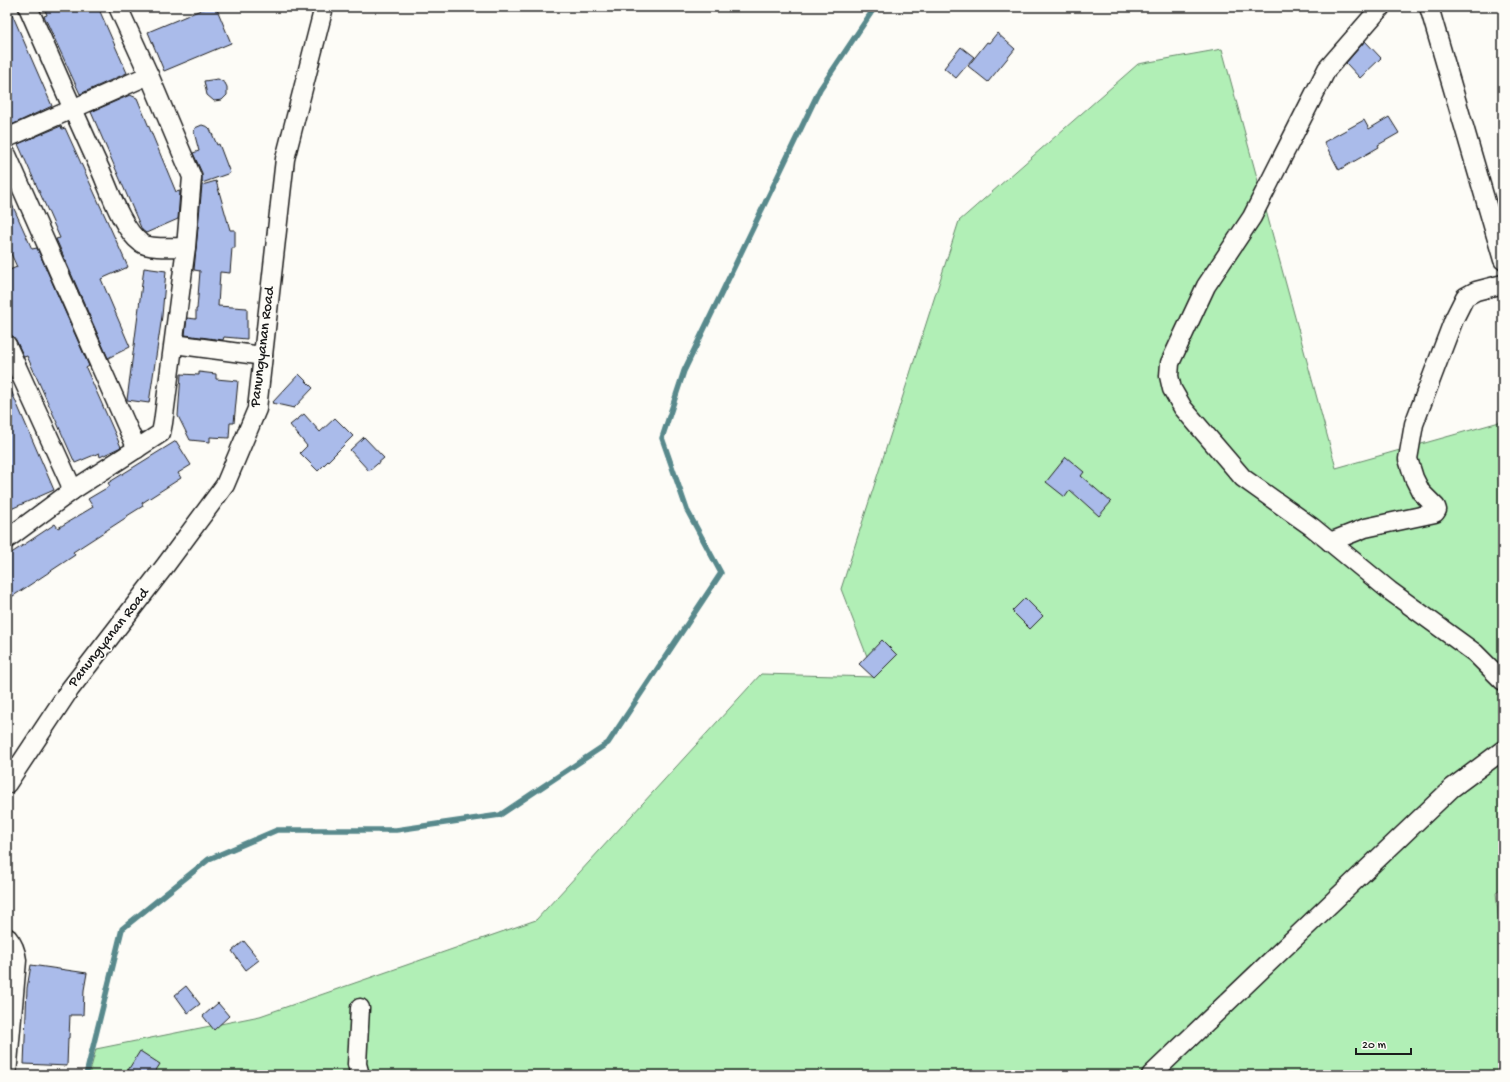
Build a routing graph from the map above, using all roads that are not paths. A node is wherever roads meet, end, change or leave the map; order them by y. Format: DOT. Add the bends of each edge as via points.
graph roads {
  1 [pos="28,7"];
  2 [pos="118,7"];
  3 [pos="324,7"];
  4 [pos="1381,7"];
  5 [pos="1429,7"];
  6 [pos="149,75"];
  7 [pos="72,109"];
  8 [pos="7,138"];
  9 [pos="7,155"];
  10 [pos="186,247"];
  11 [pos="1503,260"];
  12 [pos="1503,284"];
  13 [pos="174,344"];
  14 [pos="7,345"];
  15 [pos="263,356"];
  16 [pos="138,449"];
  17 [pos="73,490"];
  18 [pos="7,538"];
  19 [pos="1330,542"];
  20 [pos="1503,680"];
  21 [pos="1503,750"];
  22 [pos="7,784"];
  23 [pos="7,939"];
  24 [pos="360,1008"];
  25 [pos="7,1075"];
  26 [pos="360,1075"];
  27 [pos="1151,1075"];
  1 -- 7 [label="street"];
  2 -- 6 [label="street"];
  3 -- 15 [label="street, Panungyanan Road" via="285,158"];
  4 -- 19 [label="street" via="1327,69 1252,217 1206,286 1169,369 1172,389 1183,408 1243,478"];
  5 -- 11 [label="street"];
  6 -- 7 [label="street"];
  6 -- 10 [label="street" via="192,177"];
  7 -- 8 [label="street"];
  7 -- 10 [label="street" via="131,234 142,244 154,247"];
  9 -- 16 [label="street"];
  10 -- 13 [label="street"];
  12 -- 19 [label="street" via="1476,291 1465,297 1454,319 1414,424 1408,459 1421,492 1436,507 1435,514 1365,528"];
  13 -- 15 [label="street"];
  13 -- 16 [label="street" via="161,433"];
  14 -- 17 [label="street"];
  15 -- 22 [label="street, Panungyanan Road" via="258,409 225,486 70,689"];
  16 -- 17 [label="street"];
  17 -- 18 [label="street"];
  19 -- 20 [label="street" via="1390,591 1476,653"];
  21 -- 27 [label="street" via="1452,788"];
  23 -- 25 [label="street" via="16,951 17,960"];
  24 -- 26 [label="street" via="357,1064"];
}
